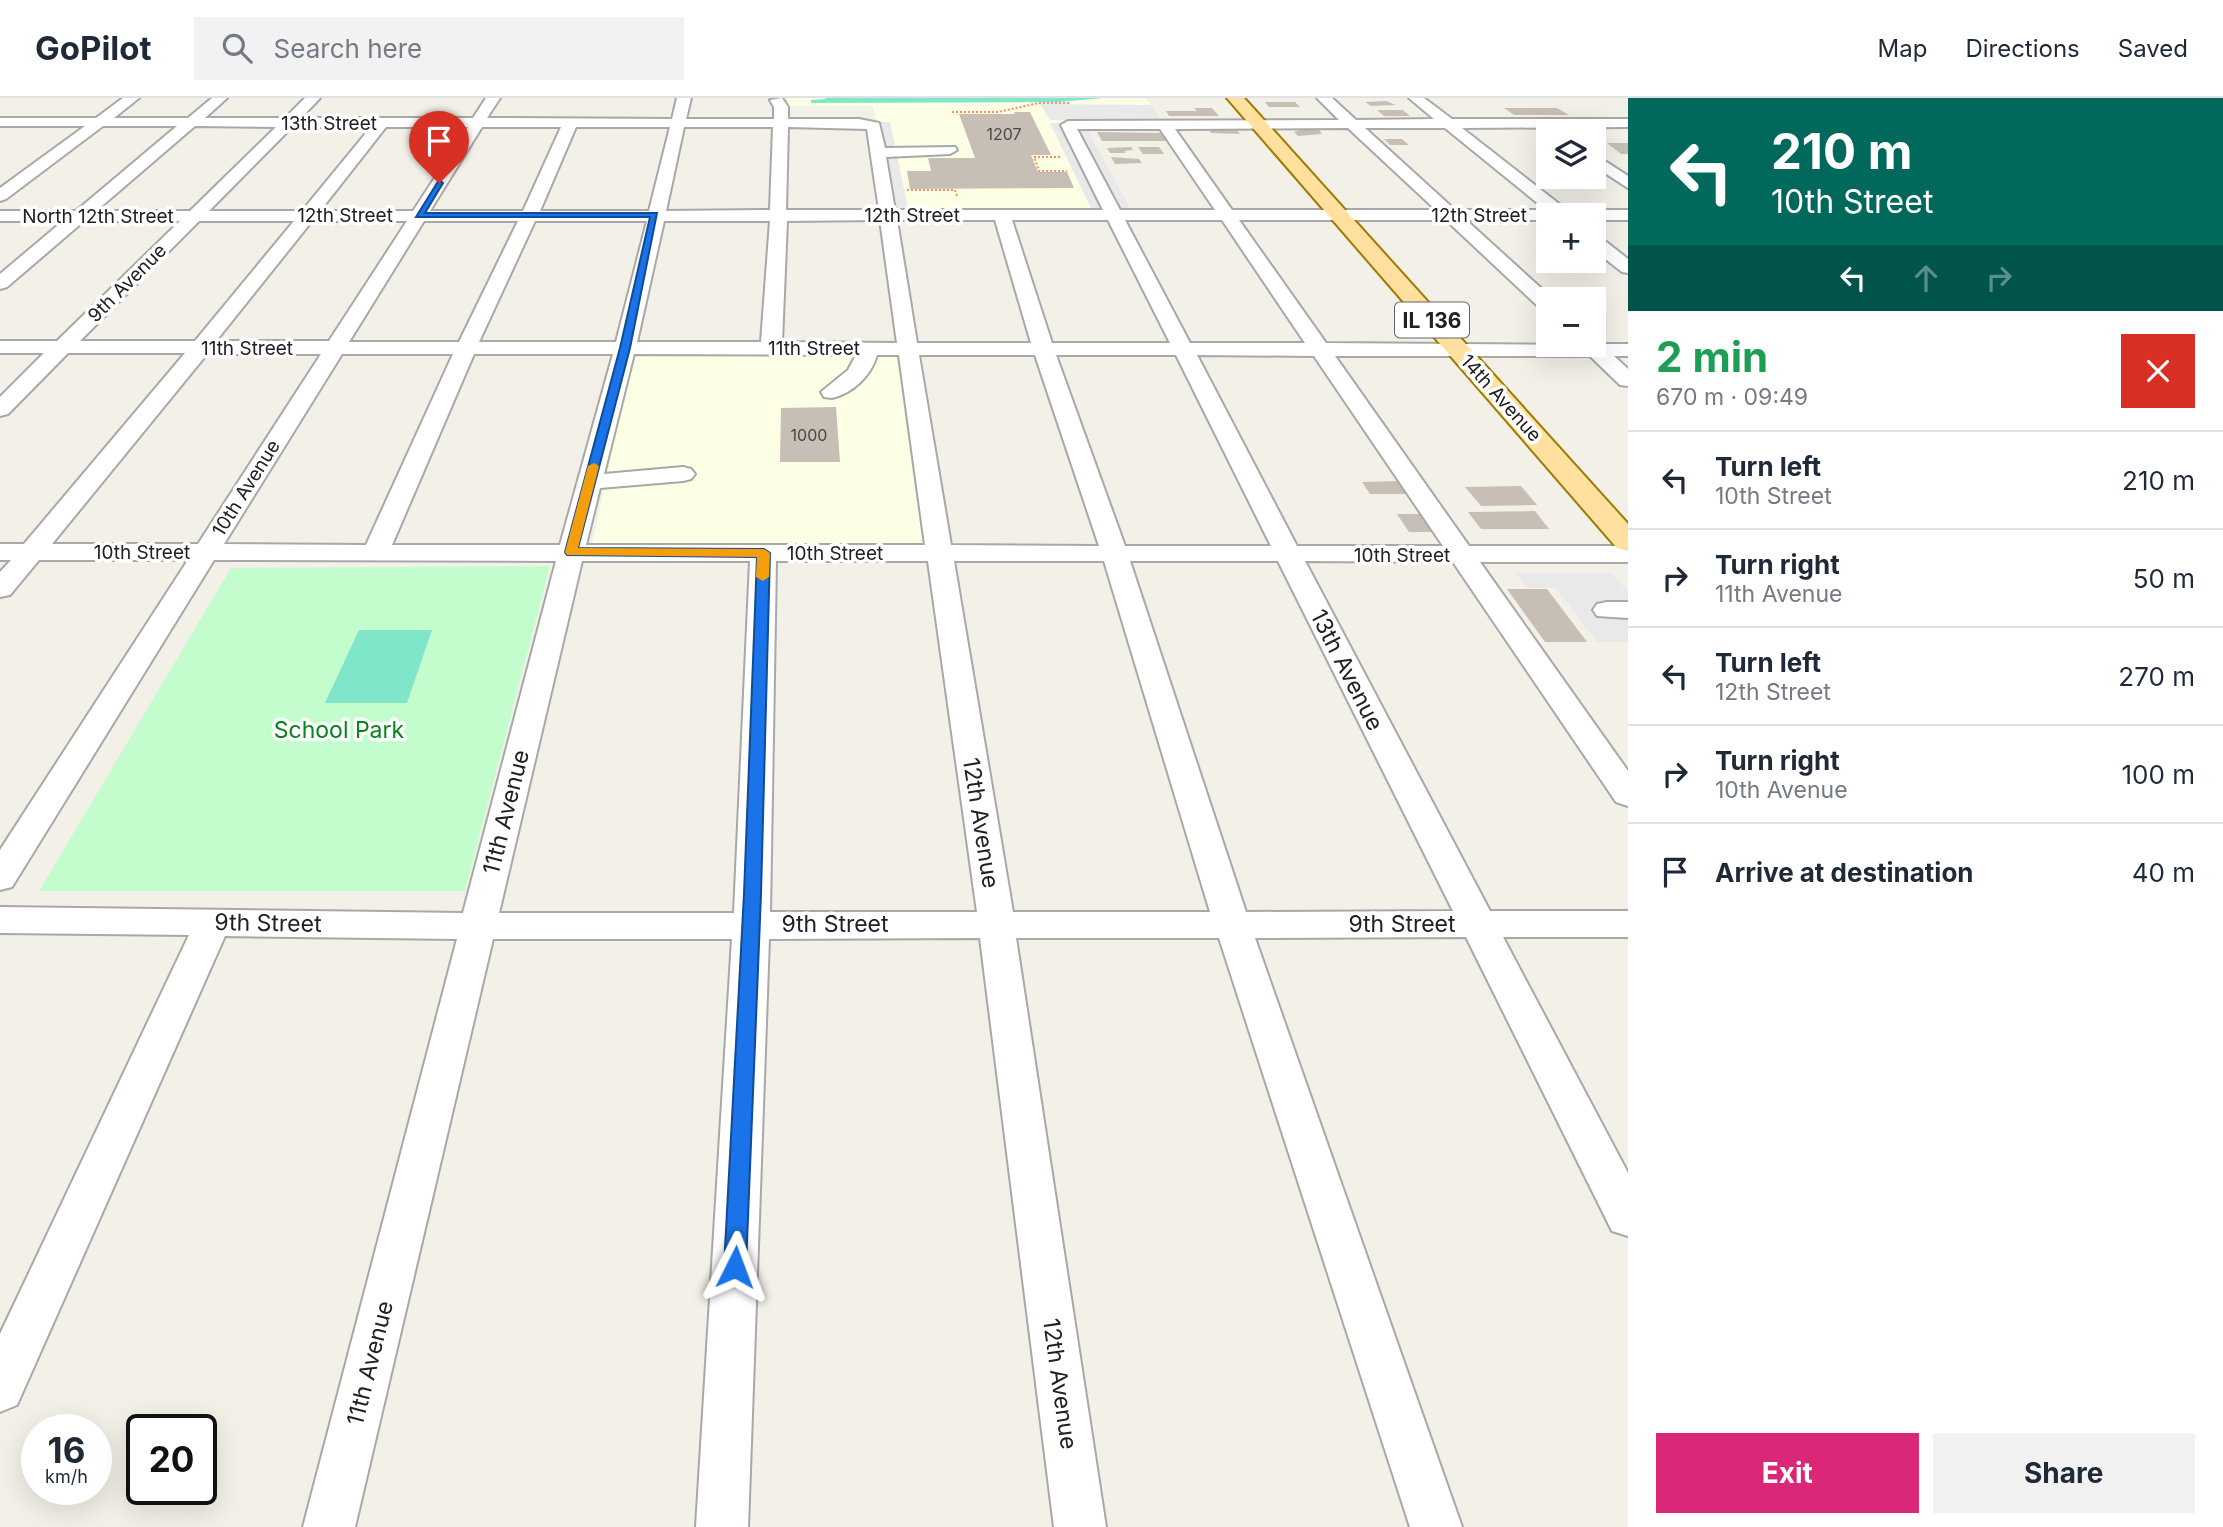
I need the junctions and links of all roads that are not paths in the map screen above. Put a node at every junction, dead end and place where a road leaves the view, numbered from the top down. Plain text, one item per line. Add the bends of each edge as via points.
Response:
1 (132, 98) edge
2 (220, 98) edge
3 (313, 98) edge
4 (493, 98) edge
5 (1235, 98) edge
6 (1324, 98) edge
7 (1416, 98) edge
8 (777, 100) edge
9 (1452, 105) dead end
10 (1610, 109) dead end
11 (681, 111) edge
12 (1073, 113) joint
13 (1442, 119) junction
14 (0, 122) edge
15 (99, 122) junction
16 (190, 122) junction
17 (1628, 122) edge
18 (288, 123) junction
19 (382, 123) junction
20 (477, 123) junction
21 (570, 123) junction
22 (779, 123) junction
23 (1257, 123) junction
24 (1350, 123) junction
25 (1606, 123) edge
26 (1164, 124) junction
27 (1536, 126) edge
28 (874, 139) junction
29 (950, 149) dead end
30 (1606, 167) edge
31 (1628, 183) edge
32 (0, 196) edge
33 (1547, 203) edge
34 (196, 215) junction
35 (307, 215) junction
36 (419, 215) junction
37 (530, 215) junction
38 (654, 215) junction
39 (778, 215) junction
40 (1002, 215) junction
41 (1225, 215) junction
42 (1338, 215) junction
43 (1450, 215) junction
44 (1536, 215) edge
45 (1606, 215) edge
46 (1628, 215) edge
47 (0, 216) edge
48 (79, 216) junction
49 (889, 216) junction
50 (1114, 216) junction
51 (1606, 251) edge
52 (1628, 268) edge
53 (0, 283) edge
54 (1536, 294) edge
55 (0, 347) edge
56 (63, 348) junction
57 (199, 348) junction
58 (335, 348) junction
59 (466, 348) junction
60 (625, 348) junction
61 (771, 348) junction
62 (867, 348) junction
63 (1536, 348) edge
64 (1606, 348) edge
65 (909, 349) junction
66 (1045, 349) junction
67 (1182, 349) junction
68 (1319, 349) junction
69 (1458, 349) junction
70 (1628, 350) edge
71 (1604, 357) edge
72 (1628, 380) edge
73 (832, 392) dead end
74 (0, 409) edge
75 (683, 474) dead end
76 (590, 482) junction
77 (1628, 542) edge
78 (205, 551) junction
79 (0, 552) edge
80 (31, 552) junction
81 (376, 552) junction
82 (571, 552) junction
83 (940, 552) junction
84 (764, 553) junction
85 (1628, 554) edge
86 (1115, 555) junction
87 (1288, 555) junction
88 (1459, 555) junction
89 (0, 589) edge
90 (1628, 795) edge
91 (0, 878) edge
92 (0, 920) edge
93 (213, 922) junction
94 (1232, 923) junction
95 (751, 924) junction
96 (996, 924) junction
97 (1628, 924) edge
98 (1480, 925) junction
99 (478, 926) junction
100 (1628, 1217) edge
101 (0, 1388) edge
102 (329, 1527) edge
103 (722, 1527) edge
104 (1080, 1527) edge
105 (1436, 1527) edge

1 - 15 street
2 - 16 street
3 - 18 street, 9th Avenue
4 - 20 street, 10th Avenue
5 - 23 main road, 14th Avenue / IL 136
6 - 24 street
7 - 13 street
8 - 22 street
9 - 13 street
10 - 17 street
11 - 21 street, 13th Street
11 - 22 street, 13th Street
11 - 38 street, 11th Avenue
12 - 26 street
12 - 50 street, 13th Avenue via 1068,125
13 - 24 street
13 - 27 street
13 - 33 street
14 - 15 street, 13th Street
15 - 16 street, 13th Street
15 - 32 street
16 - 18 street, 13th Street
16 - 48 street
17 - 25 street
18 - 19 street, 13th Street
18 - 34 street, 9th Avenue
19 - 20 street, 13th Street
19 - 35 street
20 - 21 street, 13th Street
20 - 36 street, 10th Avenue
21 - 37 street
22 - 28 street, 13th Street
22 - 39 street
23 - 24 street
23 - 26 street
23 - 42 main road, 14th Avenue / IL 136
24 - 43 street
26 - 41 street
28 - 29 street, 13th Street
28 - 49 street, 12th Avenue
30 - 31 street
34 - 35 street, 12th Street
34 - 48 street, North 12th Street
34 - 56 street, 9th Avenue
35 - 36 street, 12th Street
35 - 57 street
36 - 37 street, 12th Street
36 - 58 street, 10th Avenue
37 - 38 street, 12th Street
37 - 59 street
38 - 39 street, 12th Street
38 - 60 street, 11th Avenue
39 - 49 street, 12th Street
39 - 61 street
40 - 49 street, 12th Street
40 - 50 street, 12th Street
40 - 66 street
41 - 42 street, 12th Street
41 - 50 street, 12th Street
41 - 68 street
42 - 43 street, 12th Street
42 - 69 main road, 14th Avenue / IL 136
43 - 44 street, 12th Street
43 - 54 street
45 - 46 street, 12th Street
47 - 48 street, North 12th Street
48 - 53 street
49 - 65 street, 12th Avenue
50 - 67 street, 13th Avenue
51 - 52 street
55 - 56 street, 11th Street
56 - 57 street, 11th Street
56 - 74 street, 9th Avenue
57 - 58 street, 11th Street
57 - 80 street
58 - 59 street, 11th Street
58 - 78 street, 10th Avenue
59 - 60 street, 11th Street
59 - 81 street
60 - 61 street, 11th Street
60 - 76 street, 11th Avenue
61 - 62 street, 11th Street
62 - 65 street, 11th Street
62 - 73 street via 868,357 850,382
63 - 69 street, 11th Street
64 - 70 street, 11th Street
65 - 66 street, 11th Street
65 - 83 street, 12th Avenue
66 - 67 street, 11th Street
66 - 86 street
67 - 68 street, 11th Street
67 - 87 street, 13th Avenue
68 - 69 street, 11th Street
68 - 88 street
69 - 77 main road, 14th Avenue / IL 136
71 - 72 street
75 - 76 street
76 - 82 street, 11th Avenue
78 - 80 street, 10th Street
78 - 81 street, 10th Street
78 - 91 street, 10th Avenue
79 - 80 street, 10th Street
80 - 89 street
81 - 82 street, 10th Street
82 - 84 street, 10th Street
82 - 99 street, 11th Avenue
83 - 84 street, 10th Street
83 - 86 street, 10th Street
83 - 96 street, 12th Avenue
84 - 95 street
85 - 88 street, 10th Street
86 - 87 street, 10th Street
86 - 94 street
87 - 88 street, 10th Street
87 - 98 street, 13th Avenue
88 - 90 street
92 - 93 street, 9th Street
93 - 99 street, 9th Street
93 - 101 street
94 - 96 street, 9th Street
94 - 98 street, 9th Street
94 - 105 street
95 - 96 street, 9th Street
95 - 99 street, 9th Street
95 - 103 street
96 - 104 street, 12th Avenue
97 - 98 street, 9th Street
98 - 100 street, 13th Avenue
99 - 102 street, 11th Avenue

